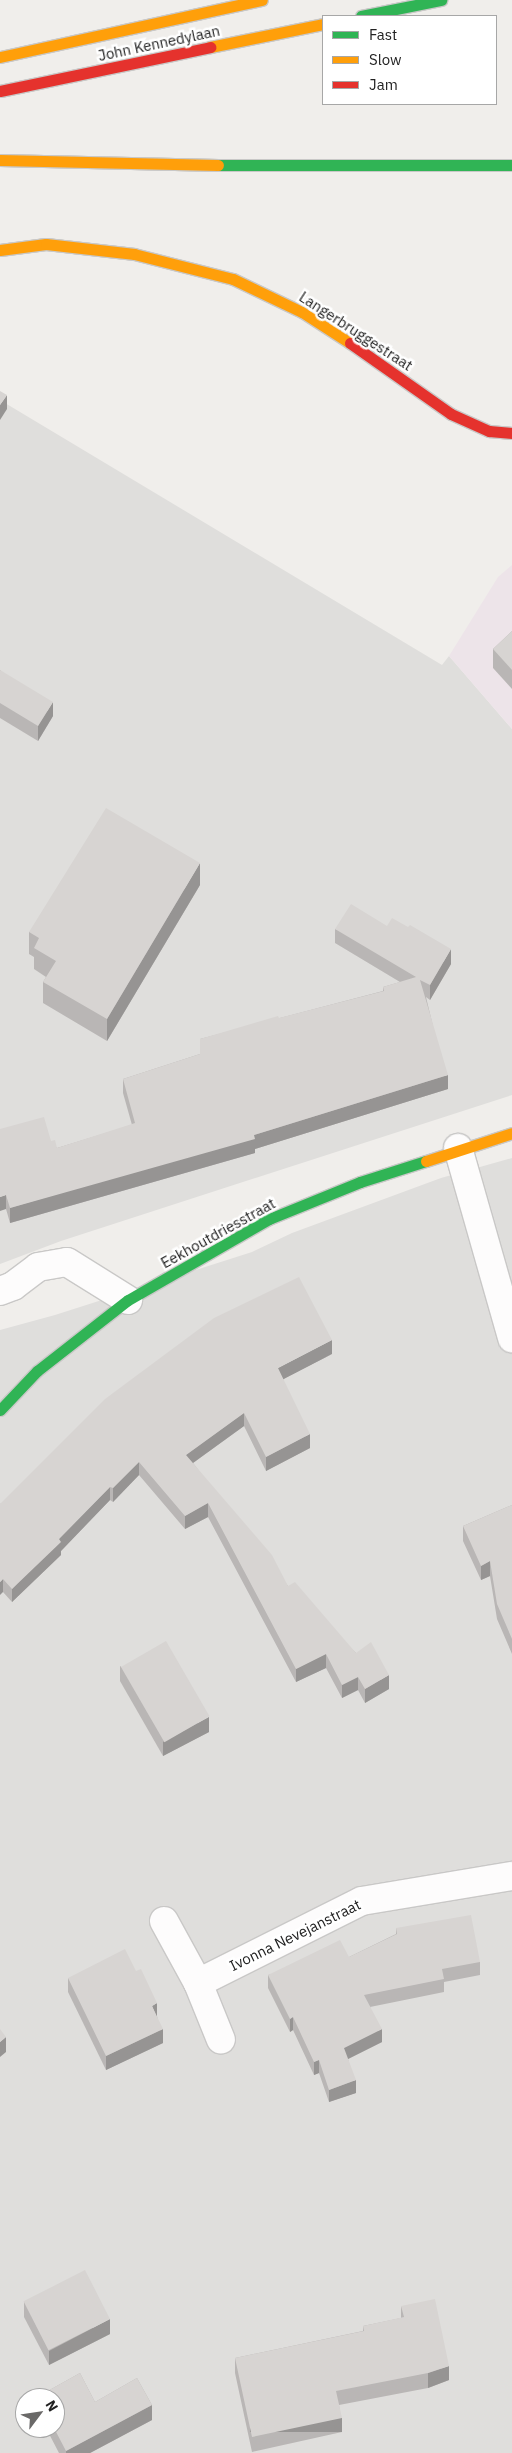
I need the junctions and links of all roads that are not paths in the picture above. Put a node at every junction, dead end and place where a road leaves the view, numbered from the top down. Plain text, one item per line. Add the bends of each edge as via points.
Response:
1 (262, 0) edge
2 (440, 0) edge
3 (366, 15) edge
4 (322, 24) edge
5 (0, 57) edge
6 (0, 91) edge
7 (0, 160) edge
8 (512, 165) edge
9 (0, 250) edge
10 (512, 433) edge
11 (512, 1133) edge
12 (458, 1148) junction
13 (0, 1291) edge
14 (128, 1300) junction
15 (512, 1338) edge
16 (0, 1410) edge
17 (512, 1876) edge
18 (164, 1921) dead end
19 (198, 1983) junction
20 (221, 2040) dead end

1 - 5 main road, John Kennedylaan
2 - 3 main road
4 - 6 main road, John Kennedylaan
7 - 8 main road via 184,165
9 - 10 main road, Langerbruggestraat via 46,244 134,254 233,279 302,312 451,414 490,431
11 - 12 main road, Eekhoutdriesstraat
12 - 14 main road, Eekhoutdriesstraat via 269,1219
12 - 15 street
13 - 14 street via 13,1286 38,1267 67,1262
14 - 16 main road, Eekhoutdriesstraat via 37,1371
17 - 19 street, Ivonna Nevejanstraat via 362,1901
18 - 19 street
19 - 20 street

